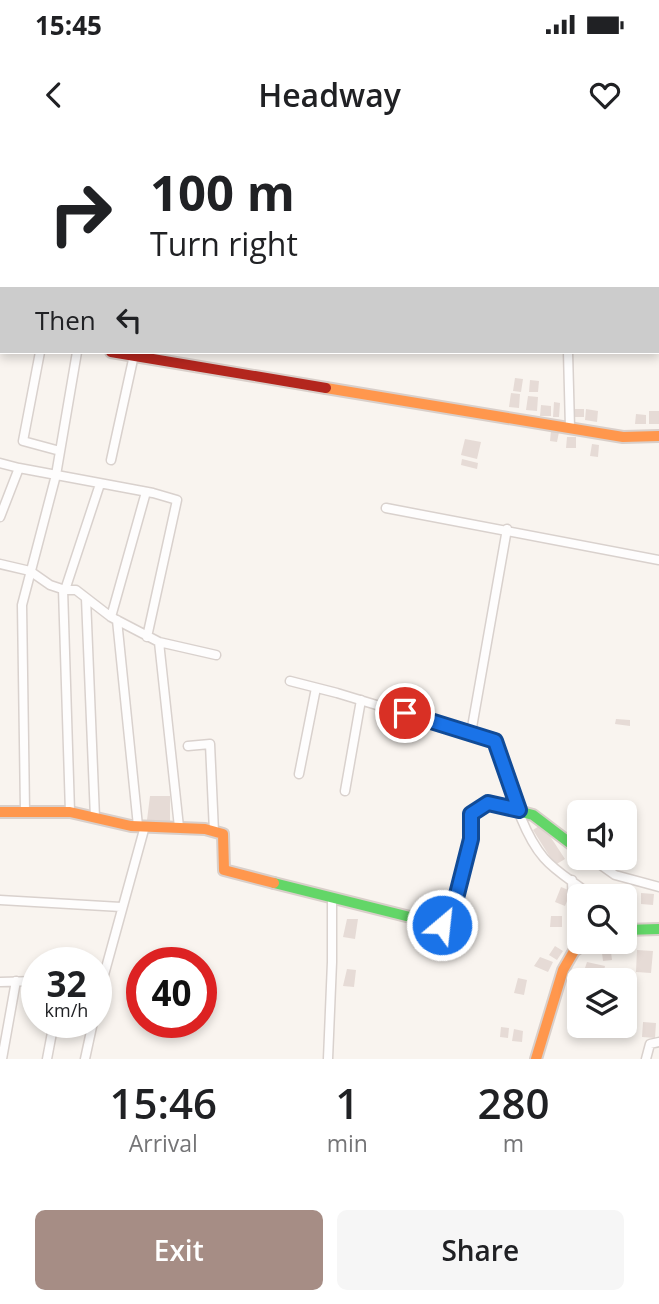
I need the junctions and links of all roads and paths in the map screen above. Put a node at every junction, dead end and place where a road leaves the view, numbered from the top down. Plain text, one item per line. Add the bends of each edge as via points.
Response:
1 (40, 354) edge
2 (77, 354) edge
3 (126, 354) edge
4 (568, 354) edge
5 (134, 355) junction
6 (570, 428) junction
7 (659, 436) edge
8 (60, 452) junction
9 (111, 460) dead end
10 (0, 463) edge
11 (19, 468) junction
12 (56, 475) junction
13 (100, 484) junction
14 (146, 492) junction
15 (3, 499) edge
16 (386, 508) dead end
17 (0, 517) edge
18 (508, 529) junction
19 (659, 560) edge
20 (0, 564) edge
21 (30, 571) junction
22 (64, 590) junction
23 (86, 598) junction
24 (114, 619) junction
25 (147, 636) junction
26 (159, 642) junction
27 (216, 655) dead end
28 (290, 681) dead end
29 (316, 688) junction
30 (361, 700) junction
31 (471, 733) junction
32 (188, 746) dead end
33 (299, 774) dead end
34 (345, 791) dead end
35 (519, 810) junction
36 (25, 811) junction
37 (0, 812) edge
38 (70, 812) junction
39 (95, 818) junction
40 (141, 826) junction
41 (178, 827) junction
42 (214, 832) junction
43 (567, 840) edge
44 (608, 870) edge
45 (572, 880) junction
46 (572, 884) edge
47 (577, 884) edge
48 (659, 887) edge
49 (332, 898) junction
50 (0, 900) edge
51 (121, 907) junction
52 (659, 929) edge
53 (637, 930) edge
54 (109, 947) edge
55 (572, 954) edge
56 (16, 981) junction
57 (21, 981) edge
58 (0, 982) edge
59 (51, 1038) edge
60 (90, 1038) edge
61 (659, 1042) edge
62 (2, 1059) edge
63 (47, 1059) edge
64 (85, 1059) edge
65 (328, 1059) edge
66 (536, 1059) edge
67 (646, 1059) edge

1 - 8 street via 23,440
2 - 8 street
3 - 5 street
4 - 6 street
5 - 6 street
5 - 9 street
6 - 7 street via 624,437
8 - 12 street
10 - 11 street
11 - 12 street
11 - 15 street
12 - 13 street
12 - 21 street
13 - 14 street
13 - 22 street
14 - 24 street
14 - 25 street via 177,500
15 - 17 street
16 - 18 street
18 - 19 street
18 - 31 street
20 - 21 street
21 - 22 street
21 - 36 street via 22,605
22 - 23 street via 76,590
22 - 38 street
23 - 24 street
23 - 39 street
24 - 25 street
24 - 40 street
25 - 26 street
26 - 27 street
26 - 41 street
28 - 29 street
29 - 30 street
29 - 33 street
30 - 31 street
30 - 34 street
31 - 35 street via 495,741
32 - 42 street via 210,744
35 - 43 street
35 - 45 street via 542,856
35 - 49 street via 488,803 471,814 471,839 450,922 428,923
36 - 37 street
36 - 38 street
38 - 39 street
39 - 40 street
40 - 41 street
40 - 51 street
41 - 42 street
42 - 49 street via 223,834 223,870
44 - 48 street
45 - 46 street
45 - 47 street
49 - 65 street
50 - 51 street
51 - 54 street
52 - 53 street
55 - 66 street via 563,970
56 - 57 street
56 - 58 street
56 - 62 street
59 - 63 street
60 - 64 street
61 - 67 street via 650,1044

